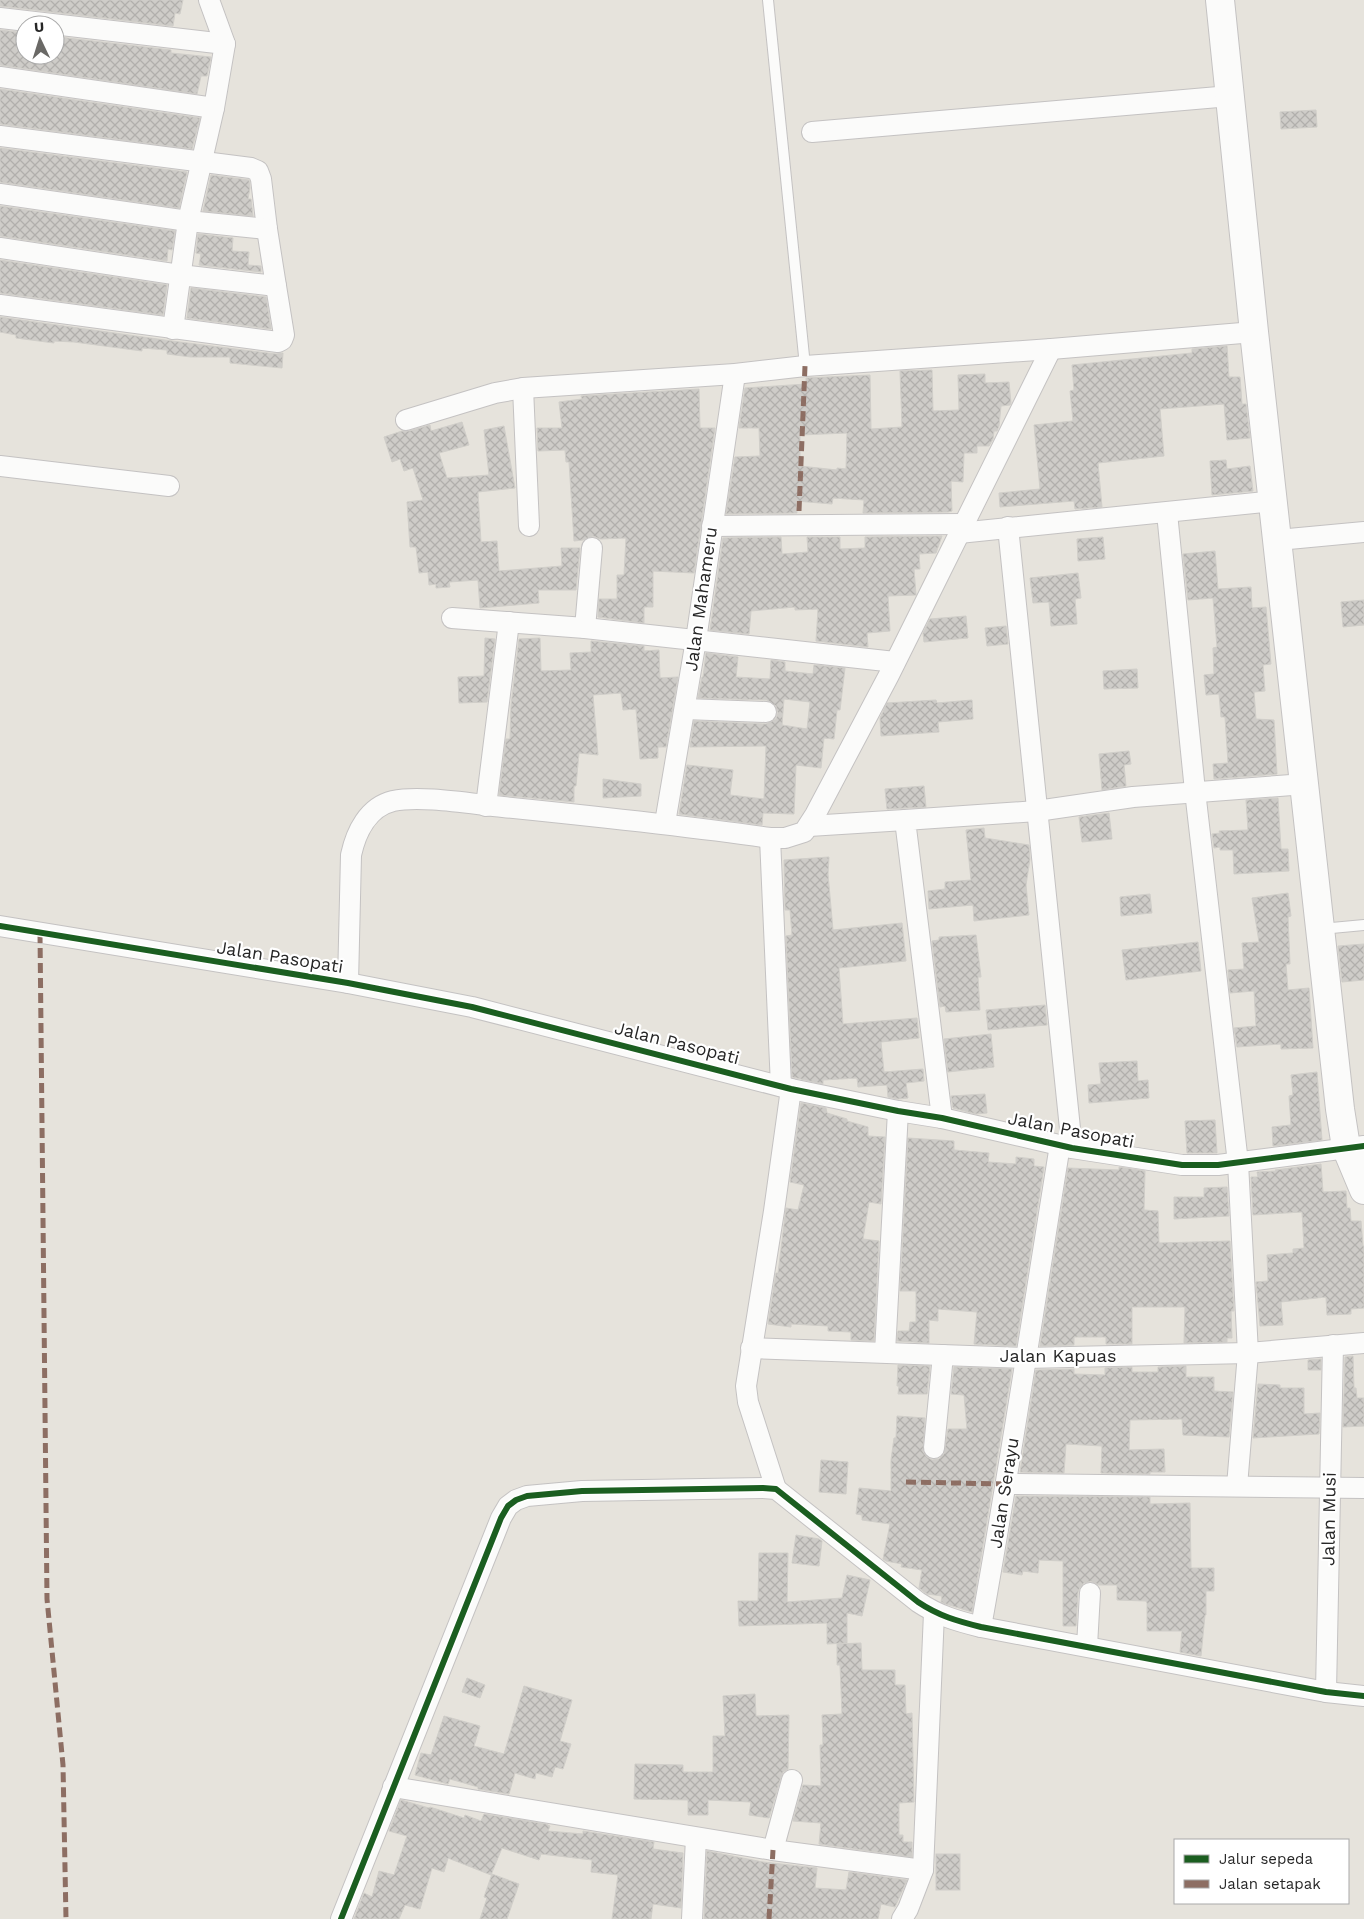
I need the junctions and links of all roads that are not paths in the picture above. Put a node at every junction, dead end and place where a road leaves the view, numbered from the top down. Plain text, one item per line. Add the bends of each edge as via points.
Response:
1 (209, 0) edge
2 (768, 0) edge
3 (1220, 0) edge
4 (0, 18) edge
5 (225, 44) junction
6 (0, 77) edge
7 (1230, 96) junction
8 (214, 108) junction
9 (812, 132) dead end
10 (0, 136) edge
11 (200, 162) junction
12 (0, 194) edge
13 (188, 221) junction
14 (267, 229) junction
15 (0, 248) edge
16 (180, 275) junction
17 (276, 286) junction
18 (0, 305) edge
19 (173, 329) junction
20 (1254, 332) junction
21 (1051, 349) junction
22 (805, 366) junction
23 (735, 374) junction
24 (523, 388) junction
25 (406, 420) dead end
26 (0, 466) edge
27 (170, 486) dead end
28 (1274, 501) junction
29 (1167, 513) junction
30 (529, 526) dead end
31 (712, 526) junction
32 (1008, 527) junction
33 (961, 528) junction
34 (1364, 532) edge
35 (1278, 540) junction
36 (592, 548) dead end
37 (452, 618) dead end
38 (509, 622) junction
39 (585, 628) junction
40 (696, 640) junction
41 (895, 662) junction
42 (685, 709) junction
43 (766, 712) dead end
44 (1304, 784) junction
45 (1195, 791) junction
46 (486, 806) junction
47 (1037, 811) junction
48 (905, 820) junction
49 (665, 823) junction
50 (809, 826) junction
51 (770, 838) junction
52 (1364, 925) edge
53 (0, 926) edge
54 (1321, 929) junction
55 (348, 983) junction
56 (786, 1087) junction
57 (898, 1112) junction
58 (942, 1118) junction
59 (1066, 1146) junction
60 (1355, 1146) edge
61 (1238, 1163) junction
62 (1364, 1190) edge
63 (1364, 1343) edge
64 (1333, 1345) junction
65 (751, 1348) junction
66 (885, 1352) junction
67 (1248, 1353) junction
68 (943, 1355) junction
69 (1025, 1358) junction
70 (934, 1448) dead end
71 (1006, 1484) junction
72 (1237, 1486) junction
73 (1329, 1488) junction
74 (1364, 1488) edge
75 (776, 1489) junction
76 (1090, 1593) dead end
77 (934, 1613) junction
78 (981, 1627) junction
79 (1087, 1646) junction
80 (1326, 1692) junction
81 (1364, 1696) edge
82 (792, 1780) dead end
83 (393, 1787) junction
84 (696, 1838) junction
85 (773, 1850) junction
86 (923, 1870) junction
87 (341, 1919) edge
88 (692, 1919) edge
89 (902, 1919) edge

1 - 5 street
2 - 22 lane
3 - 7 main road
4 - 5 street
5 - 8 street
6 - 8 street
7 - 9 street
7 - 20 main road
8 - 11 street
10 - 11 street
11 - 13 street
11 - 14 street via 258,171
12 - 13 street
13 - 14 street
13 - 16 street
14 - 17 street
15 - 16 street
16 - 17 street
16 - 19 street
17 - 19 street via 284,336 280,341
18 - 19 street
20 - 21 street
20 - 28 main road
21 - 22 street
21 - 33 street
22 - 23 street
23 - 24 street
23 - 31 street, Jalan Mahameru
24 - 25 street via 495,393
24 - 30 street
26 - 27 street
28 - 29 street
28 - 35 main road
29 - 32 street
29 - 45 street
31 - 33 street
31 - 40 street, Jalan Mahameru
32 - 33 street
32 - 47 street, Jalan Serayu
33 - 41 street
34 - 35 street
35 - 44 main road
36 - 39 street
37 - 38 street
38 - 39 street
38 - 46 street
39 - 40 street
40 - 41 street
40 - 42 street, Jalan Mahameru
41 - 50 street
42 - 43 street
42 - 49 street, Jalan Mahameru
44 - 45 street
44 - 54 main road
45 - 47 street
45 - 61 street
46 - 49 street
46 - 55 street via 416,799 392,802 374,811 362,823 351,855
47 - 48 street
47 - 59 street, Jalan Serayu
48 - 50 street
48 - 58 street
49 - 51 street
50 - 51 street via 796,835
51 - 56 street
52 - 54 lane
53 - 55 street, Jalan Pasopati
54 - 60 main road via 1340,1109
55 - 56 street, Jalan Pasopati via 472,1007
56 - 57 street, Jalan Pasopati
56 - 65 street via 774,1211
57 - 58 street, Jalan Pasopati
57 - 66 street
58 - 59 street, Jalan Pasopati
59 - 61 street, Jalan Pasopati via 1182,1165
59 - 69 street, Jalan Serayu
60 - 61 street, Jalan Pasopati
60 - 62 main road
61 - 67 street
63 - 64 street, Jalan Kapuas
64 - 67 street, Jalan Kapuas
64 - 73 street, Jalan Musi
65 - 66 street, Jalan Kapuas
65 - 75 street via 746,1386 748,1402
66 - 68 street, Jalan Kapuas
67 - 69 street, Jalan Kapuas
67 - 72 street
68 - 69 street, Jalan Kapuas
68 - 70 street
69 - 71 street, Jalan Serayu
71 - 72 street
71 - 78 street, Jalan Serayu
72 - 73 street
73 - 74 street
73 - 80 street, Jalan Musi
75 - 77 street
75 - 83 street via 582,1492 527,1496 508,1506
76 - 79 street
77 - 78 street
77 - 86 street
78 - 79 street
79 - 80 street
80 - 81 street
82 - 85 street
83 - 84 street
83 - 87 street
84 - 85 street
84 - 88 street
85 - 86 street
86 - 89 street

